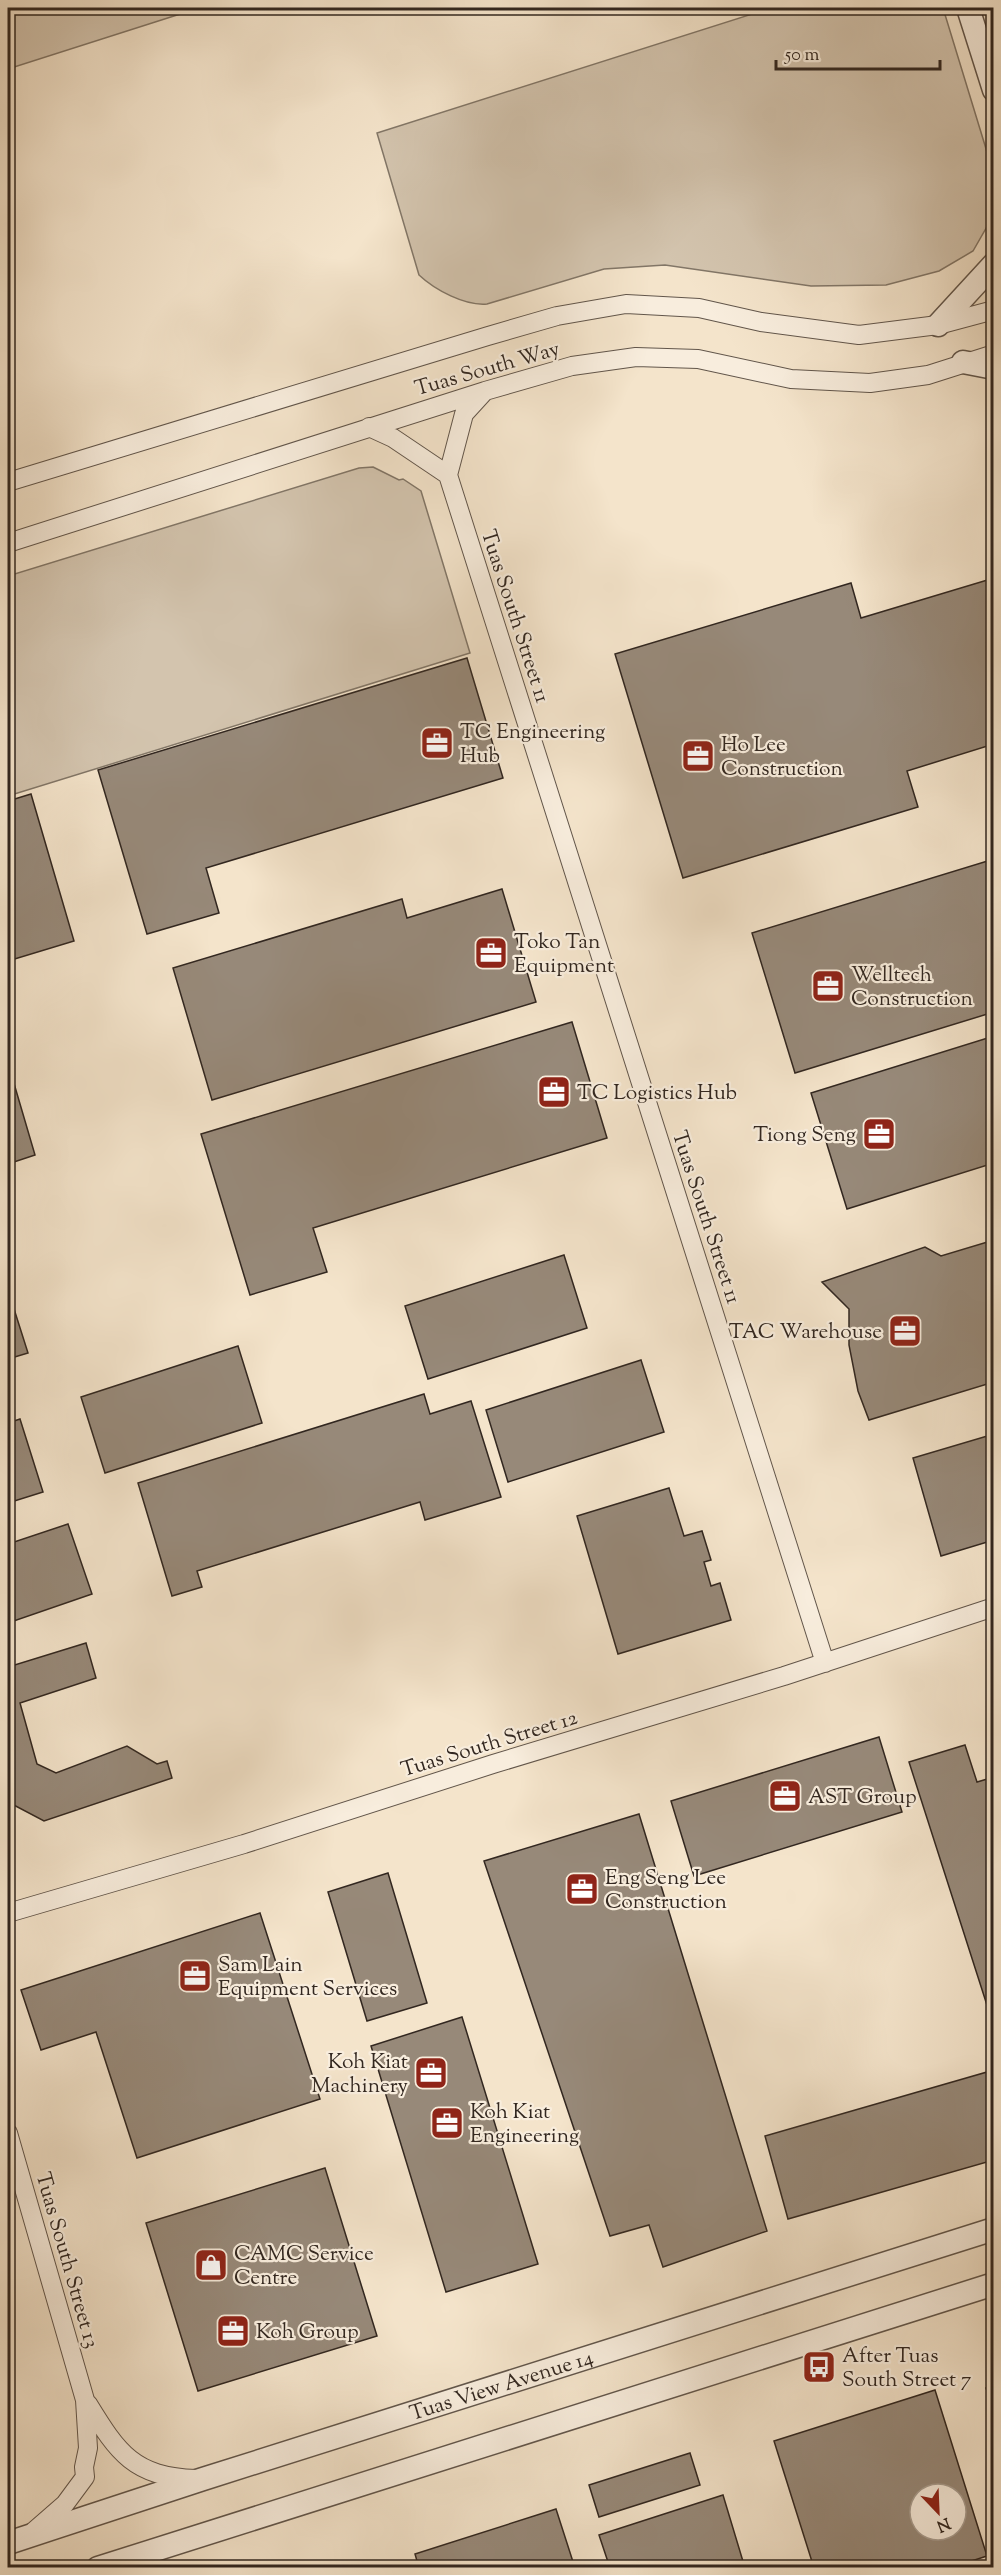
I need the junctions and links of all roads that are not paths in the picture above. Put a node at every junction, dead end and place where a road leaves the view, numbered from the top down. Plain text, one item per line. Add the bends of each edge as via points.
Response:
1 (968, 8) edge
2 (993, 90) edge
3 (993, 264) edge
4 (993, 310) edge
5 (938, 325) junction
6 (993, 354) edge
7 (963, 362) junction
8 (993, 368) edge
9 (485, 391) junction
10 (369, 427) junction
11 (448, 475) junction
12 (8, 482) edge
13 (8, 543) edge
14 (990, 1611) edge
15 (825, 1663) junction
16 (8, 1913) edge
17 (8, 2133) edge
18 (993, 2229) edge
19 (993, 2284) edge
20 (85, 2400) junction
21 (203, 2479) junction
22 (18, 2540) edge
23 (98, 2568) edge

1 - 2 street
3 - 5 street
4 - 5 street, Tuas South Way
5 - 12 street, Tuas South Way via 860,335 761,322 699,308 626,304 557,316
6 - 7 street, Tuas South Way
7 - 8 street
7 - 9 street, Tuas South Way via 928,375 870,383 791,379 698,359 636,357 572,366
9 - 10 street, Tuas South Way
9 - 11 street via 464,414
10 - 11 street via 393,438
10 - 13 street, Tuas South Way
11 - 15 street, Tuas South Street 11
14 - 15 street, Tuas South Street 12
15 - 16 street, Tuas South Street 12 via 244,1844
17 - 20 street, Tuas South Street 13
18 - 21 street, Tuas View Avenue 14
19 - 23 street
20 - 21 street, Tuas South Street 13 via 112,2443 134,2463 156,2474
20 - 22 street, Tuas South Street 13 via 85,2477 65,2504
21 - 22 street, Tuas View Avenue 14

